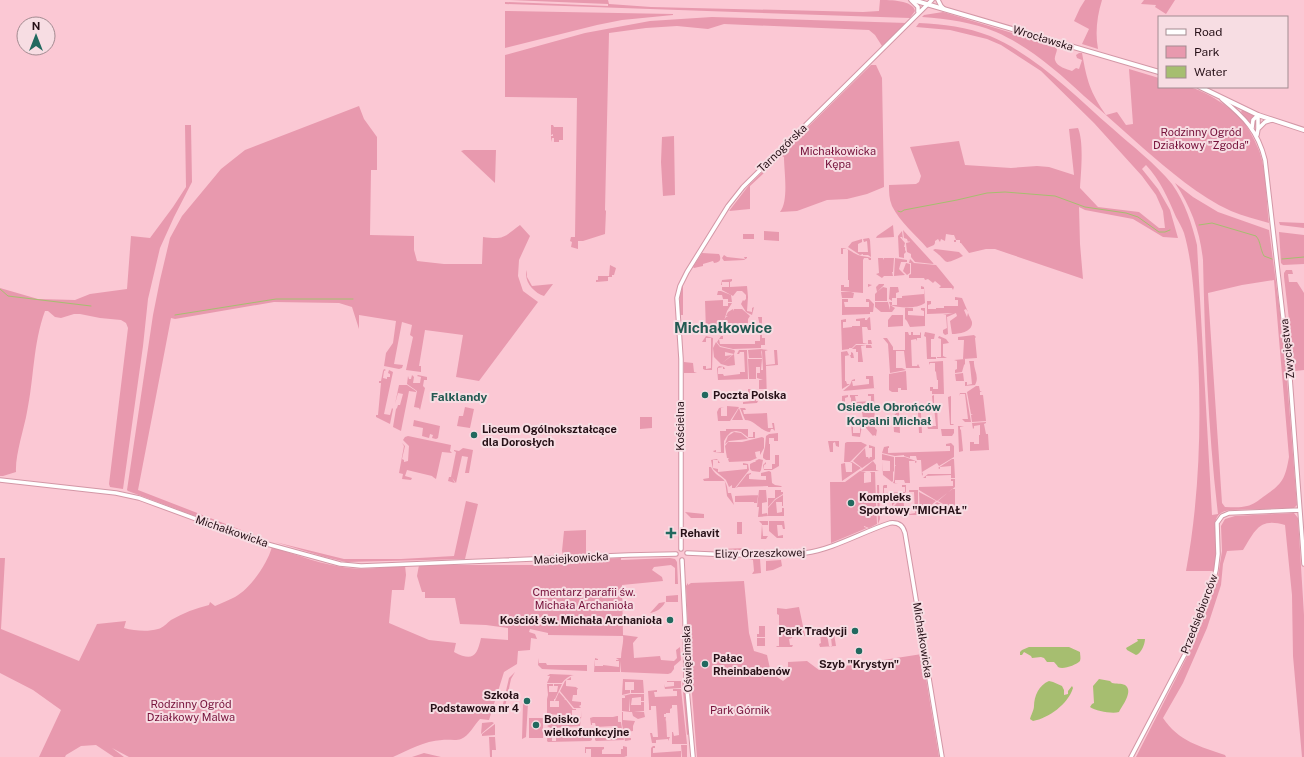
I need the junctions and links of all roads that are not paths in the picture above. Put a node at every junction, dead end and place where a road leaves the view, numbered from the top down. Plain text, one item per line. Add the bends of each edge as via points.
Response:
1 (912, 0) edge
2 (932, 0) edge
3 (938, 0) edge
4 (927, 4) junction
5 (944, 8) junction
6 (916, 15) junction
7 (1158, 72) edge
8 (1202, 88) edge
9 (1218, 95) junction
10 (1258, 115) junction
11 (1272, 120) junction
12 (1252, 128) junction
13 (1258, 129) junction
14 (1304, 130) edge
15 (1257, 136) junction
16 (677, 302) joint
17 (0, 480) edge
18 (1300, 510) junction
19 (900, 524) joint
20 (681, 549) junction
21 (687, 553) junction
22 (676, 554) junction
23 (682, 560) junction
24 (466, 562) joint
25 (1304, 564) edge
26 (693, 757) edge
27 (942, 757) edge
28 (1131, 757) edge

1 - 4 main road, Wrocławska
1 - 6 street via 918,7
2 - 4 street, Tarnogórska
3 - 5 street
4 - 5 main road, Wrocławska
4 - 6 street, Tarnogórska
5 - 7 main road, Wrocławska
6 - 16 street, Tarnogórska via 740,190 684,277
8 - 9 main road
9 - 10 main road
9 - 12 street, Zwycięstwa
10 - 11 main road
10 - 12 street via 1253,120
10 - 13 street, Zwycięstwa
11 - 13 street via 1265,122
11 - 14 main road
12 - 15 street, Zwycięstwa
13 - 15 street, Zwycięstwa
15 - 18 street, Zwycięstwa via 1266,165 1278,263
16 - 20 street, Kościelna via 681,359
17 - 24 street, Michałkowicka via 116,493 139,498 256,541 340,564 361,566
18 - 25 street, Zwycięstwa
18 - 28 street, Przedsiębiorców via 1229,513 1219,519 1217,565 1211,591 1187,649
19 - 21 street, Elizy Orzeszkowej via 890,523 812,552 733,555
19 - 27 street, Michałkowicka via 905,533
20 - 21 street
20 - 22 street
21 - 23 street
22 - 23 street
22 - 24 street, Maciejkowicka
23 - 26 street, Oświęcimska via 686,678

